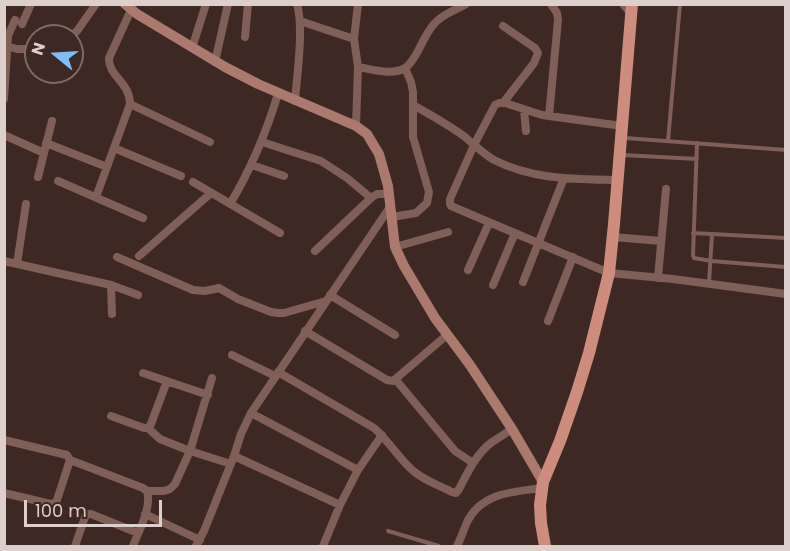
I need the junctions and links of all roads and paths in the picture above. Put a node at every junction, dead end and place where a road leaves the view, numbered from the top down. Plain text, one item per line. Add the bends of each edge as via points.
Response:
1 (32, 4) edge
2 (96, 4) edge
3 (206, 4) edge
4 (228, 4) edge
5 (248, 4) edge
6 (297, 4) edge
7 (358, 4) edge
8 (466, 4) edge
9 (551, 4) edge
10 (680, 4) edge
11 (128, 7) edge
12 (629, 8) edge
13 (300, 21) junction
14 (82, 24) edge
15 (503, 26) dead end
16 (245, 37) dead end
17 (354, 39) junction
18 (10, 47) edge
19 (192, 48) junction
20 (215, 62) junction
21 (358, 67) junction
22 (405, 68) junction
23 (278, 94) junction
24 (4, 99) edge
25 (295, 101) junction
26 (503, 103) junction
27 (130, 104) junction
28 (413, 105) junction
29 (524, 110) junction
30 (549, 116) junction
31 (52, 121) dead end
32 (356, 126) junction
33 (526, 131) dead end
34 (622, 132) junction
35 (4, 135) edge
36 (668, 141) junction
37 (210, 142) dead end
38 (262, 142) junction
39 (46, 143) junction
40 (697, 143) junction
41 (474, 146) junction
42 (114, 148) junction
43 (786, 150) edge
44 (44, 153) junction
45 (620, 155) junction
46 (697, 159) junction
47 (252, 165) junction
48 (107, 167) junction
49 (181, 176) dead end
50 (284, 176) dead end
51 (38, 177) dead end
52 (564, 178) junction
53 (618, 180) junction
54 (58, 181) dead end
55 (193, 182) dead end
56 (666, 189) dead end
57 (211, 193) junction
58 (389, 194) junction
59 (96, 197) junction
60 (371, 198) junction
61 (26, 204) dead end
62 (230, 204) junction
63 (391, 212) junction
64 (143, 218) dead end
65 (489, 222) junction
66 (448, 232) dead end
67 (279, 233) dead end
68 (515, 233) junction
69 (693, 233) junction
70 (712, 234) junction
71 (613, 237) junction
72 (786, 237) edge
73 (661, 241) junction
74 (539, 244) junction
75 (395, 247) junction
76 (315, 251) dead end
77 (139, 256) dead end
78 (117, 257) dead end
79 (573, 257) junction
80 (4, 261) edge
81 (711, 261) junction
82 (17, 264) junction
83 (786, 267) edge
84 (468, 270) dead end
85 (609, 273) junction
86 (657, 278) junction
87 (524, 282) dead end
88 (709, 284) junction
89 (111, 285) junction
90 (493, 285) dead end
91 (786, 294) edge
92 (138, 295) dead end
93 (328, 298) junction
94 (112, 314) dead end
95 (548, 321) dead end
96 (305, 332) junction
97 (395, 335) dead end
98 (447, 335) junction
99 (232, 355) dead end
100 (143, 373) dead end
101 (276, 374) junction
102 (212, 378) dead end
103 (396, 380) junction
104 (167, 381) junction
105 (208, 395) junction
106 (251, 413) junction
107 (111, 416) dead end
108 (148, 428) junction
109 (512, 429) junction
110 (382, 435) junction
111 (4, 440) edge
112 (190, 451) junction
113 (70, 460) junction
114 (232, 460) junction
115 (473, 463) junction
116 (358, 470) junction
117 (543, 485) junction
118 (147, 490) junction
119 (4, 493) edge
120 (340, 505) junction
121 (145, 514) junction
122 (388, 531) dead end
123 (138, 533) junction
124 (198, 543) edge
125 (75, 546) edge
126 (133, 546) edge
127 (323, 546) edge
128 (440, 546) edge
129 (457, 546) edge
130 (545, 546) edge

1 - 18 street via 8,36
2 - 14 street
3 - 19 street
4 - 20 street
5 - 16 street
6 - 13 street
7 - 17 street
8 - 22 street via 431,27
9 - 30 street via 558,20
10 - 36 lane
11 - 19 main road
11 - 27 street via 109,64 127,89
12 - 34 main road
13 - 17 street
13 - 25 street
15 - 26 street via 535,48 537,59
17 - 21 street
18 - 24 street
19 - 20 main road
20 - 23 main road
21 - 22 street via 381,71
21 - 32 street
22 - 28 street
23 - 25 main road
23 - 38 street
25 - 32 main road
26 - 29 street
26 - 41 street via 495,105
27 - 37 street
27 - 42 street
28 - 41 street via 447,124
28 - 63 street via 413,137 429,192 427,202 416,213
29 - 30 street
29 - 33 street
30 - 34 street
31 - 39 street
32 - 58 main road via 367,134 379,154
34 - 36 lane
34 - 45 main road
35 - 44 street
36 - 40 lane
38 - 47 street
38 - 60 street via 321,161
39 - 44 street
39 - 48 street
40 - 43 lane
40 - 46 lane
41 - 52 street via 507,166
41 - 65 street via 450,204
42 - 48 street
42 - 49 street
44 - 51 street
45 - 46 lane
45 - 53 main road
46 - 69 lane
47 - 50 street
47 - 62 street
48 - 59 street
52 - 53 street
52 - 74 street
53 - 71 main road
54 - 59 street
55 - 57 street
56 - 73 street
57 - 62 street
57 - 77 street
58 - 60 street
58 - 63 main road
59 - 64 street
60 - 76 street
61 - 82 street
62 - 67 street
63 - 75 main road
63 - 93 street
65 - 68 street
65 - 84 street
66 - 75 street
68 - 74 street
68 - 90 street
69 - 70 lane
69 - 81 lane via 694,258
70 - 72 lane
70 - 81 lane
71 - 73 street
71 - 85 main road
73 - 86 street
74 - 79 street
74 - 87 street
75 - 98 main road
78 - 93 street via 193,290 219,288 271,312 284,313
79 - 85 street
79 - 95 street
80 - 82 street
81 - 83 lane
81 - 88 lane
82 - 89 street
85 - 86 street
85 - 117 main road via 577,392
86 - 88 street
88 - 91 street
89 - 92 street
89 - 94 street
93 - 96 street
93 - 97 street
96 - 101 street
96 - 103 street via 387,380
98 - 103 street
98 - 109 main road
99 - 101 street
100 - 104 street
101 - 106 street
101 - 110 street
102 - 105 street
103 - 115 street via 455,451
104 - 105 street
104 - 108 street
105 - 112 street
106 - 114 street
106 - 116 street
107 - 108 street
108 - 112 street via 160,439
109 - 115 street via 492,442
109 - 117 main road
110 - 115 street via 410,469 452,492 459,489
110 - 116 street
111 - 113 street via 67,455
112 - 114 street
112 - 118 street via 171,489
113 - 118 street
113 - 119 street via 56,503
114 - 120 street
114 - 124 street
116 - 120 street
117 - 129 street via 490,498 473,513
117 - 130 main road via 540,505
118 - 121 street
120 - 127 street
121 - 123 street
121 - 124 street
122 - 128 lane
123 - 125 street via 87,514
123 - 126 street

